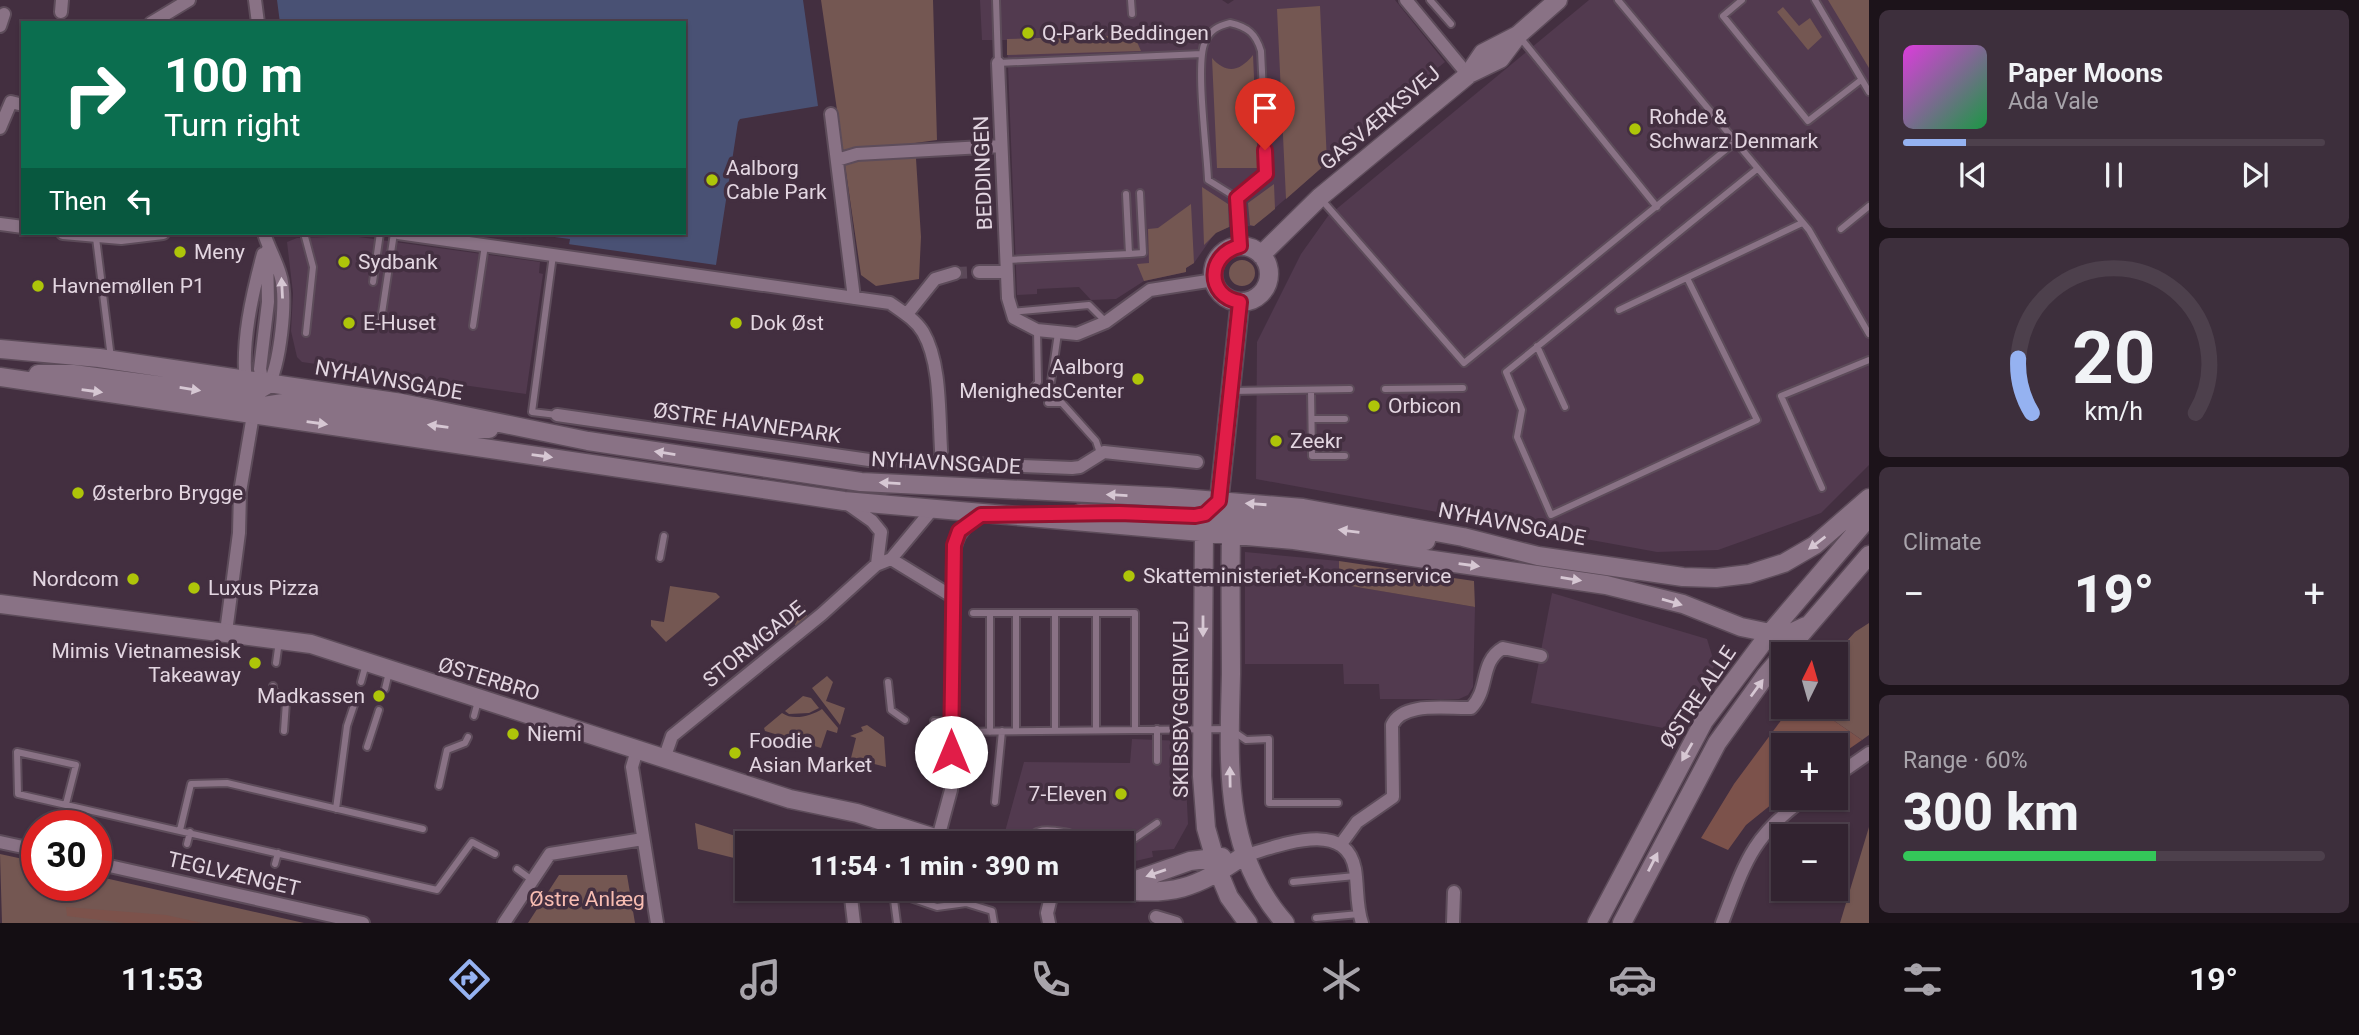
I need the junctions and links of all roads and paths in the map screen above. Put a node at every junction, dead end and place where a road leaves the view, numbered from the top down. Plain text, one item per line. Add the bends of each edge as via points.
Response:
1 (189, 0) edge
2 (255, 0) edge
3 (996, 0) edge
4 (1131, 0) edge
5 (1406, 0) edge
6 (1430, 0) edge
7 (1558, 0) edge
8 (1618, 0) edge
9 (1742, 0) edge
10 (1815, 0) edge
11 (1132, 14) dead end
12 (154, 21) edge
13 (258, 21) edge
14 (1451, 24) dead end
15 (1518, 35) junction
16 (1202, 54) junction
17 (998, 63) junction
18 (1468, 75) junction
19 (1861, 80) junction
20 (1869, 92) edge
21 (17, 104) edge
22 (831, 114) dead end
23 (0, 128) edge
24 (1734, 143) junction
25 (1001, 146) junction
26 (837, 160) junction
27 (1756, 169) junction
28 (1140, 193) dead end
29 (1126, 194) dead end
30 (1320, 197) junction
31 (1237, 198) junction
32 (1869, 206) edge
33 (1657, 207) junction
34 (0, 223) edge
35 (1802, 223) junction
36 (21, 227) edge
37 (1841, 229) dead end
38 (115, 235) edge
39 (305, 235) edge
40 (380, 235) edge
41 (396, 235) edge
42 (411, 235) edge
43 (91, 236) edge
44 (265, 237) edge
45 (485, 245) junction
46 (1240, 246) junction
47 (1129, 254) junction
48 (553, 255) junction
49 (1261, 255) junction
50 (1006, 266) junction
51 (955, 272) tunnel mouth
52 (979, 272) tunnel mouth
53 (1687, 278) junction
54 (1214, 280) junction
55 (373, 282) dead end
56 (854, 298) junction
57 (1240, 302) junction
58 (1619, 310) dead end
59 (1011, 312) junction
60 (907, 314) junction
61 (381, 320) dead end
62 (1106, 322) junction
63 (473, 326) dead end
64 (1037, 330) junction
65 (1058, 333) junction
66 (306, 334) dead end
67 (1869, 334) edge
68 (1538, 346) junction
69 (0, 349) edge
70 (111, 359) junction
71 (1869, 360) edge
72 (0, 376) edge
73 (1464, 388) dead end
74 (261, 389) junction
75 (1385, 389) dead end
76 (1311, 390) junction
77 (1350, 390) dead end
78 (1230, 391) junction
79 (998, 393) dead end
80 (1565, 407) dead end
81 (252, 414) junction
82 (557, 415) joint
83 (288, 419) junction
84 (1312, 419) junction
85 (1345, 419) dead end
86 (1100, 453) junction
87 (1345, 456) dead end
88 (1197, 462) dead end
89 (942, 463) junction
90 (1822, 488) dead end
91 (1869, 498) edge
92 (845, 501) junction
93 (1219, 501) junction
94 (931, 511) junction
95 (981, 515) junction
96 (1869, 517) edge
97 (1229, 527) junction
98 (1205, 533) junction
99 (664, 536) dead end
100 (1869, 555) edge
101 (1538, 556) junction
102 (660, 558) dead end
103 (891, 559) junction
104 (877, 564) junction
105 (953, 597) junction
106 (0, 604) edge
107 (973, 613) dead end
108 (990, 613) junction
109 (1016, 613) junction
110 (1055, 613) junction
111 (1096, 613) junction
112 (1805, 626) junction
113 (226, 632) junction
114 (1770, 633) junction
115 (279, 639) junction
116 (1541, 656) dead end
117 (276, 663) dead end
118 (366, 664) junction
119 (361, 682) dead end
120 (888, 682) dead end
121 (274, 686) dead end
122 (354, 705) dead end
123 (379, 710) dead end
124 (905, 720) dead end
125 (934, 721) dead end
126 (951, 727) junction
127 (1203, 728) junction
128 (1157, 729) junction
129 (1230, 729) junction
130 (1096, 730) junction
131 (1135, 730) junction
132 (284, 731) dead end
133 (1055, 731) junction
134 (990, 732) junction
135 (1002, 732) junction
136 (1016, 732) junction
137 (468, 737) dead end
138 (368, 747) dead end
139 (637, 750) junction
140 (1869, 753) edge
141 (664, 759) junction
142 (1157, 761) dead end
143 (1848, 768) edge
144 (439, 786) dead end
145 (995, 802) dead end
146 (1338, 803) dead end
147 (66, 804) junction
148 (336, 809) junction
149 (1790, 810) edge
150 (1157, 822) dead end
151 (423, 829) dead end
152 (180, 830) junction
153 (914, 831) edge
154 (947, 831) edge
155 (190, 832) junction
156 (643, 839) junction
157 (1134, 839) edge
158 (0, 842) edge
159 (187, 844) dead end
160 (1341, 844) junction
161 (21, 847) edge
162 (278, 853) junction
163 (495, 854) dead end
164 (1243, 856) junction
165 (275, 864) dead end
166 (112, 865) edge
167 (1216, 865) junction
168 (517, 869) dead end
169 (535, 876) junction
170 (1355, 876) junction
171 (1134, 881) edge
172 (1293, 882) dead end
173 (1134, 891) edge
174 (1454, 892) dead end
175 (854, 901) edge
176 (894, 901) edge
177 (919, 901) edge
178 (1050, 901) edge
179 (1156, 917) dead end
180 (1316, 918) dead end
181 (1360, 918) edge
182 (1602, 921) edge
183 (363, 923) edge
184 (504, 923) edge
185 (657, 923) edge
186 (854, 923) edge
187 (898, 923) edge
188 (994, 923) edge
189 (1049, 923) edge
190 (1175, 923) edge
191 (1248, 923) edge
192 (1284, 923) edge
193 (1453, 923) edge
194 (1622, 923) edge
195 (1722, 923) edge

1 - 12 street
2 - 13 street
3 - 17 lane, BEDDINGEN
4 - 11 lane
5 - 18 street
6 - 14 lane
7 - 15 street, GASVÆRKSVEJ
8 - 24 lane
9 - 19 lane via 1723,16 1808,121
10 - 19 lane
15 - 18 street, GASVÆRKSVEJ via 1483,53
15 - 33 lane
16 - 17 lane
16 - 31 lane via 1208,180
16 - 31 lane via 1210,32 1219,26 1242,25 1258,39 1261,51 1266,174
17 - 25 street, BEDDINGEN
18 - 30 street, GASVÆRKSVEJ
19 - 20 lane
21 - 23 street
22 - 26 street
24 - 27 lane
24 - 33 lane
25 - 26 street via 857,154
25 - 50 street, BEDDINGEN
26 - 56 street
27 - 35 lane
27 - 68 lane
28 - 47 lane via 1143,253
29 - 47 lane
30 - 33 lane via 1464,363
30 - 49 street, GASVÆRKSVEJ
31 - 46 lane
32 - 37 lane
34 - 36 street
35 - 53 lane
35 - 67 lane
38 - 43 street
39 - 66 lane via 313,267
40 - 55 lane
41 - 61 lane
42 - 45 street
43 - 70 lane
44 - 74 street via 269,290
44 - 74 street via 246,353
74 -> 44 street via 278,358 282,290
45 - 48 street
45 - 63 lane
46 - 49 street
46 - 54 street via 1222,254 1213,271
47 - 50 lane
48 - 56 street
48 - 82 lane via 532,412
49 - 57 street via 1269,271 1265,290
50 - 52 street
50 - 59 street, BEDDINGEN
51 - 60 street via 935,279
53 - 58 lane
53 - 68 lane via 1757,420 1551,515 1517,437 1522,410 1506,372
54 - 57 street via 1223,296
54 - 62 street via 1150,290
56 - 60 street via 890,303
57 - 78 street
59 - 62 lane via 1089,305
59 - 64 street
60 - 89 street via 922,330 929,348
62 - 65 street via 1077,334
64 - 65 street
64 - 79 lane via 1038,382 1031,391
65 - 86 lane via 1048,403 1062,403 1096,441
68 - 80 lane
69 - 70 street, NYHAVNSGADE
70 - 74 street, NYHAVNSGADE
71 - 90 lane via 1781,396
72 -> 74 street via 73,374
72 -> 81 street, NYHAVNSGADE
73 - 75 lane
74 - 81 street
74 - 83 street
93 -> 74 street, NYHAVNSGADE via 862,482 531,430 402,403
76 - 77 lane
76 - 78 lane
76 - 84 lane
78 - 93 street
81 - 83 street, NYHAVNSGADE
81 - 113 street
82 - 89 street, ØSTRE HAVNEPARK via 869,460
83 -> 92 street, NYHAVNSGADE
84 - 85 lane
84 - 87 lane via 1312,456
86 - 88 street
86 - 89 street, ØSTRE HAVNEPARK via 1072,468
91 -> 101 street, NYHAVNSGADE via 1801,554 1749,574 1684,577
92 - 94 street, NYHAVNSGADE
92 - 104 street via 881,533
93 - 95 street via 1205,514 1195,516
93 - 97 street
93 - 98 street, SKIBSBYGGERIVEJ
101 -> 93 street, NYHAVNSGADE via 1363,518
94 - 95 street, NYHAVNSGADE
94 - 103 street
95 - 98 street, NYHAVNSGADE
95 - 105 street via 956,538
96 - 114 street, ØSTRE ALLE
97 - 98 street, NYHAVNSGADE
101 -> 97 street via 1266,521
97 -> 114 street, NYHAVNSGADE via 1606,585
97 - 129 street
98 -> 127 street, SKIBSBYGGERIVEJ
99 - 102 lane
100 - 112 street, ØSTRE ALLE
103 - 104 street, STORMGADE
103 - 105 street
104 - 141 street, STORMGADE via 672,736
105 - 126 street
106 - 113 street, ØSTERBRO
107 - 108 lane
108 - 109 lane
108 - 134 lane
109 - 110 lane
109 - 136 lane
110 - 111 lane
110 - 133 lane
111 - 130 lane
111 - 131 lane via 1135,613
112 - 114 street, NYHAVNSGADE via 1793,632
194 -> 112 street, ØSTRE ALLE via 1717,743
113 - 115 street, ØSTERBRO
114 -> 182 street, ØSTRE ALLE via 1704,722
115 - 117 lane
115 - 118 street, ØSTERBRO via 311,644
116 - 160 street via 1503,648 1487,662 1481,698 1471,708 1407,710 1396,717 1392,725 1393,797 1357,822
118 - 119 lane
118 - 139 street, ØSTERBRO via 387,680
120 - 124 lane via 891,710
121 - 132 lane via 286,702
122 - 148 lane
123 - 138 lane
125 - 126 lane
126 - 134 lane
126 - 154 street
127 - 128 lane
127 - 129 lane
127 - 167 street, SKIBSBYGGERIVEJ via 1203,800
128 - 131 lane
128 - 142 lane
129 - 146 lane via 1246,740 1269,739 1269,803
164 -> 129 street via 1232,807
130 - 131 lane
130 - 133 lane
133 - 136 lane
134 - 135 lane
135 - 136 lane
135 - 145 lane
137 - 144 lane via 466,743 447,750
139 - 141 street, ØSTERBRO
139 - 156 street via 632,768
140 - 143 street
141 - 153 street, ØSTERBRO via 790,799
147 - 147 lane via 76,765 17,752 18,794
147 - 152 lane
148 - 151 lane
148 - 152 lane via 226,783 191,784
149 - 195 street via 1750,851
150 - 157 lane
152 - 155 lane
155 - 159 lane
155 - 162 lane
156 - 169 street via 550,855
156 - 185 street
158 - 161 street
160 - 164 street via 1312,839
160 - 170 street via 1349,853
162 - 163 lane via 437,890 472,842
162 - 165 lane
164 - 167 street
164 - 192 street via 1258,888
166 - 183 street, TEGLVÆNGET via 180,875
167 -> 171 street via 1190,861
167 - 173 street via 1164,893
167 - 191 street via 1229,897
168 - 169 lane
169 - 184 street
170 - 172 lane
170 - 181 street
174 - 193 street
175 - 186 street
176 - 187 lane
177 - 188 lane via 937,907 966,903 992,911
178 - 189 street
179 - 190 street
180 - 181 lane

